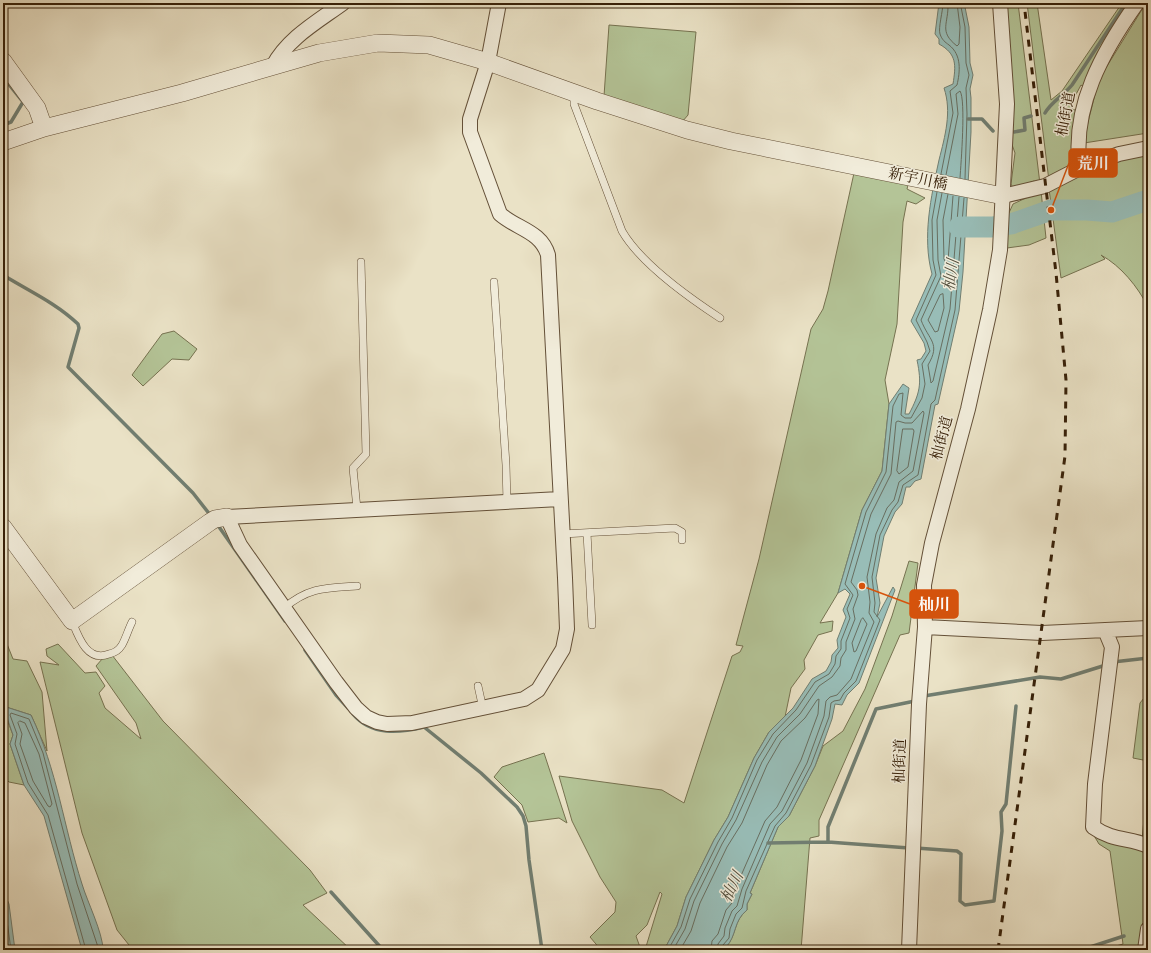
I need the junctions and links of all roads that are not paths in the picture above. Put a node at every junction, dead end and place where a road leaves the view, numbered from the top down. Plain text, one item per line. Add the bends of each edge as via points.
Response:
1 (343, 3) edge
2 (499, 3) edge
3 (1000, 3) edge
4 (1137, 3) edge
5 (3, 61) edge
6 (488, 62) junction
7 (273, 66) junction
8 (574, 93) junction
9 (44, 128) junction
10 (3, 142) edge
11 (1148, 148) edge
12 (1080, 168) junction
13 (996, 195) junction
14 (361, 262) dead end
15 (494, 282) dead end
16 (720, 318) dead end
17 (560, 500) junction
18 (507, 502) junction
19 (357, 509) junction
20 (217, 519) junction
21 (3, 527) edge
22 (586, 533) junction
23 (562, 534) junction
24 (682, 540) dead end
25 (357, 586) dead end
26 (284, 608) junction
27 (72, 620) junction
28 (132, 622) dead end
29 (592, 625) dead end
30 (924, 627) junction
31 (1148, 628) edge
32 (1105, 630) junction
33 (478, 686) dead end
34 (483, 709) junction
35 (1148, 846) edge
36 (1148, 929) edge
37 (909, 950) edge
38 (1145, 950) edge

1 - 7 street via 288,43
2 - 6 street
3 - 13 street, 杣街道 via 1007,104
4 - 12 street, 杣街道 via 1091,81 1080,119 1077,149
5 - 9 street via 37,108
6 - 7 street, 新宇川橋 via 429,45 378,43 319,53
6 - 8 street, 新宇川橋
6 - 17 street via 470,119 470,132 500,214 543,242 548,256
7 - 9 street, 新宇川橋 via 182,93
8 - 13 street, 新宇川橋 via 731,141
8 - 16 lane via 574,104 585,134 622,231 630,245 674,284
9 - 10 street, 新宇川橋
11 - 12 street via 1119,154
12 - 13 street via 1045,186
13 - 30 street, 杣街道 via 1002,215 1000,250 990,310 969,402 932,543 925,578
14 - 19 lane via 366,454 353,468
15 - 18 lane
17 - 18 street
17 - 23 street
18 - 19 street
19 - 20 street
20 - 26 street via 240,545
20 - 27 street
21 - 27 street
22 - 23 lane
22 - 24 lane via 675,528 682,532
22 - 29 lane
23 - 34 street via 567,629 563,649 538,690 524,699
25 - 26 lane via 321,588 297,596
26 - 34 street via 336,682 366,717 387,724 412,723
27 - 28 lane via 81,642 89,652 99,656 121,647
30 - 32 street via 1042,633
30 - 37 street, 杣街道
31 - 32 street
32 - 35 street via 1112,647 1095,784 1093,827 1114,838
33 - 34 lane
36 - 38 street

